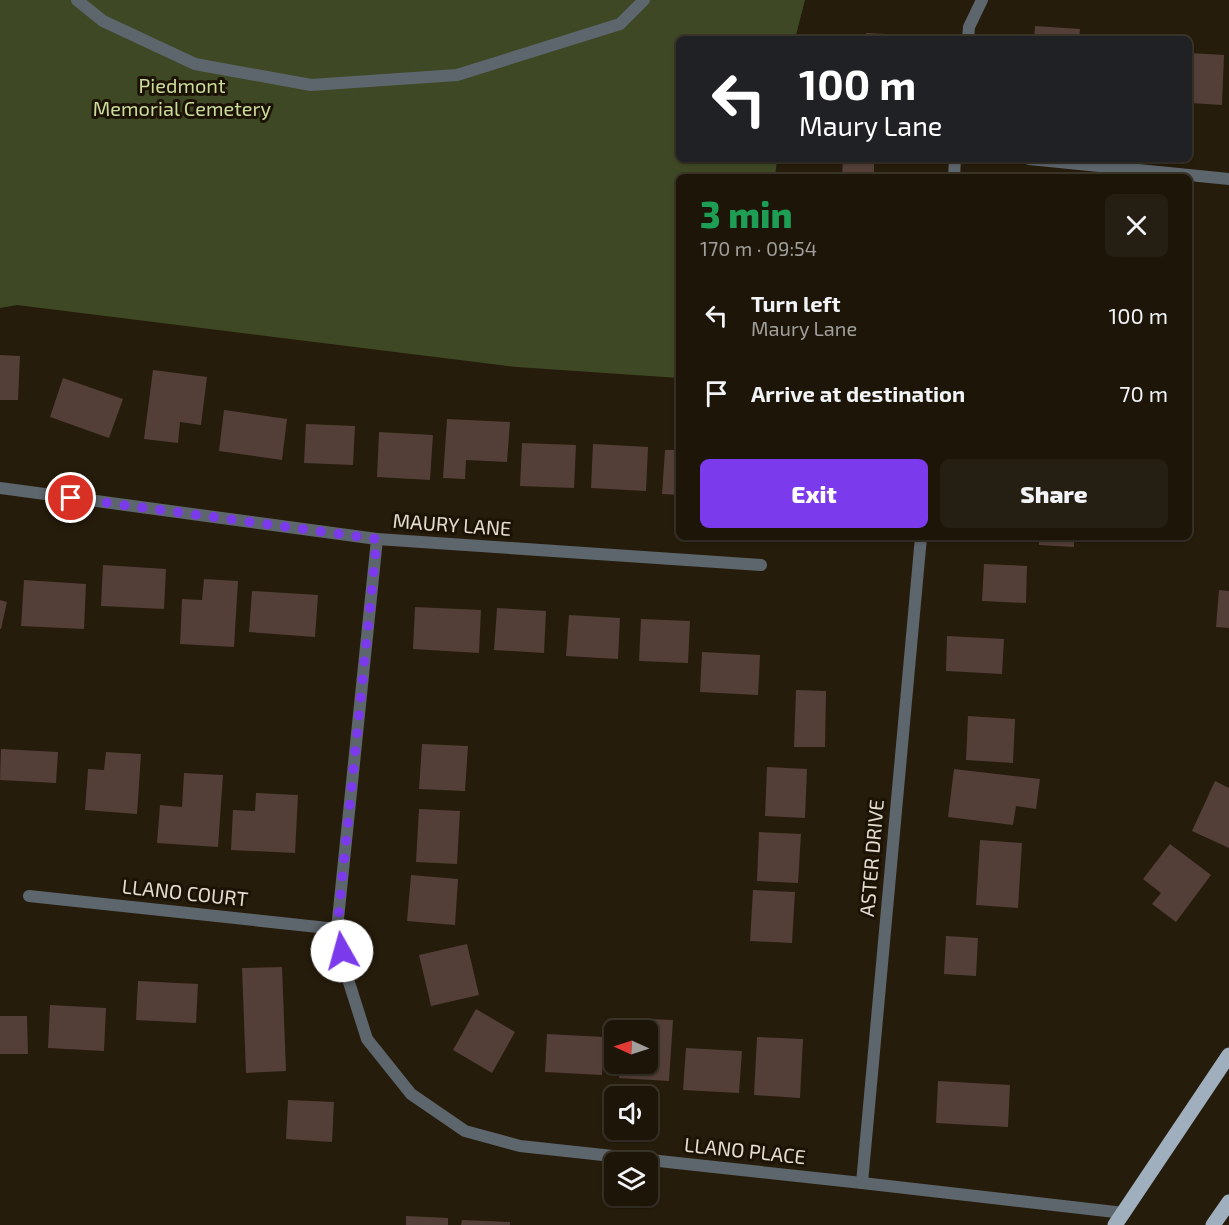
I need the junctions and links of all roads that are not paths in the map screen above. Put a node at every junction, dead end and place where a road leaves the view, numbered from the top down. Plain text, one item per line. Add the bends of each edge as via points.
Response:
1 (77, 0) edge
2 (644, 0) edge
3 (982, 0) edge
4 (968, 36) edge
5 (1059, 162) edge
6 (1179, 174) edge
7 (1192, 175) edge
8 (1229, 179) edge
9 (0, 488) edge
10 (377, 539) junction
11 (921, 540) edge
12 (761, 565) dead end
13 (29, 896) dead end
14 (337, 929) junction
15 (1229, 1055) edge
16 (862, 1183) junction
17 (1229, 1202) edge
18 (1119, 1219) edge
19 (1213, 1225) edge

1 - 2 street via 103,21 195,64 312,85 457,75 620,24
3 - 4 street
5 - 6 street
7 - 8 street
9 - 10 street, MAURY LANE
10 - 12 street, MAURY LANE
10 - 14 street, LLANO PLACE
11 - 16 street, ASTER DRIVE
13 - 14 street, LLANO COURT
14 - 16 street, LLANO PLACE via 346,974 367,1039 411,1094 465,1131 520,1146
15 - 18 main road
16 - 18 street, LLANO PLACE
17 - 19 main road

